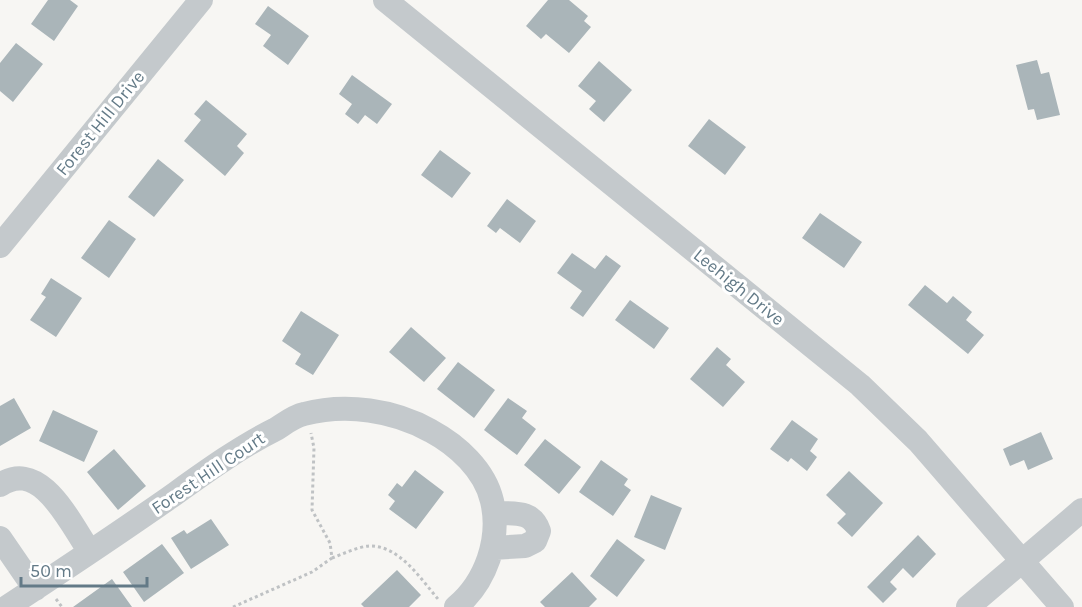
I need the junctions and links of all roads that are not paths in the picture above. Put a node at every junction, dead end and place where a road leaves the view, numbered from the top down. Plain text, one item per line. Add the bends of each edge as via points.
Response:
1 (201, 0) edge
2 (385, 0) edge
3 (0, 246) edge
4 (0, 485) edge
5 (1082, 510) edge
6 (495, 513) junction
7 (0, 538) edge
8 (492, 548) junction
9 (90, 552) junction
10 (1023, 561) junction
11 (35, 589) junction
12 (7, 607) edge
13 (456, 607) edge
14 (968, 607) edge
15 (1062, 607) edge

1 - 3 street, Forest Hill Drive
2 - 10 street, Leehigh Drive via 860,385 918,441
4 - 9 street via 18,477 45,488
5 - 10 street
6 - 8 street, Forest Hill Court
6 - 8 street via 526,514 536,521 539,531 536,541 525,546
6 - 9 street, Forest Hill Court via 473,465 448,440 416,423 376,411 339,410 308,414 240,447
7 - 11 street
8 - 13 street, Forest Hill Court via 475,586
9 - 11 street, Forest Hill Court
10 - 14 street
10 - 15 street, Leehigh Drive
11 - 12 street, Forest Hill Court

